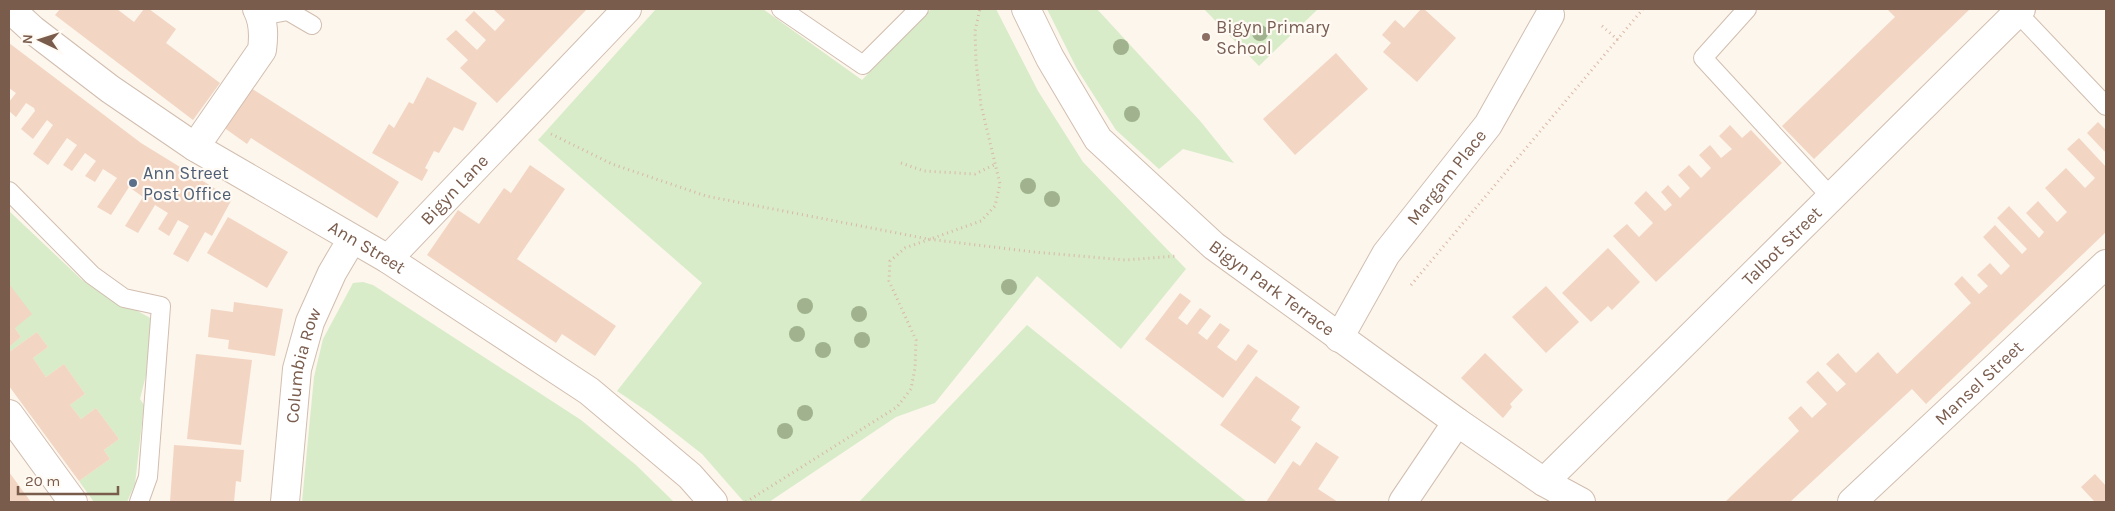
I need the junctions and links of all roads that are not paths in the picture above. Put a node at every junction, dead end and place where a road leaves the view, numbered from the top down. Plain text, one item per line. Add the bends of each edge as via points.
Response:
1 (10, 9) edge
2 (627, 9) edge
3 (781, 9) edge
4 (920, 9) edge
5 (1026, 9) edge
6 (1747, 9) edge
7 (2017, 10) edge
8 (259, 12) edge
9 (1550, 15) dead end
10 (312, 25) dead end
11 (2106, 106) edge
12 (195, 147) junction
13 (9, 191) edge
14 (1831, 197) junction
15 (352, 238) junction
16 (388, 259) junction
17 (2106, 264) edge
18 (1338, 338) junction
19 (9, 414) edge
20 (1456, 422) junction
21 (1544, 482) junction
22 (73, 502) edge
23 (139, 502) edge
24 (285, 502) edge
25 (713, 502) edge
26 (1404, 502) edge
27 (1581, 502) edge
28 (1852, 502) edge

1 - 12 street, Ann Street via 110,89
2 - 16 street, Bigyn Lane
3 - 4 lane via 863,65
5 - 18 street, Bigyn Park Terrace via 1050,58 1098,139 1214,246
6 - 14 lane via 1703,58
7 - 11 lane
7 - 14 street, Talbot Street
8 - 10 lane via 288,11
8 - 12 street via 264,33 262,50
9 - 18 street, Margam Place via 1488,125 1386,254
12 - 15 street, Ann Street
13 - 23 lane via 92,275 124,298 161,306 148,478
14 - 21 street, Talbot Street
15 - 16 street, Ann Street
15 - 24 street, Columbia Row via 310,322 297,369
16 - 25 street, Ann Street via 589,391 690,476
17 - 28 street, Mansel Street
18 - 20 street, Bigyn Park Terrace
19 - 22 street
20 - 21 street, Bigyn Park Terrace
20 - 26 street
21 - 27 street, Bigyn Park Terrace

